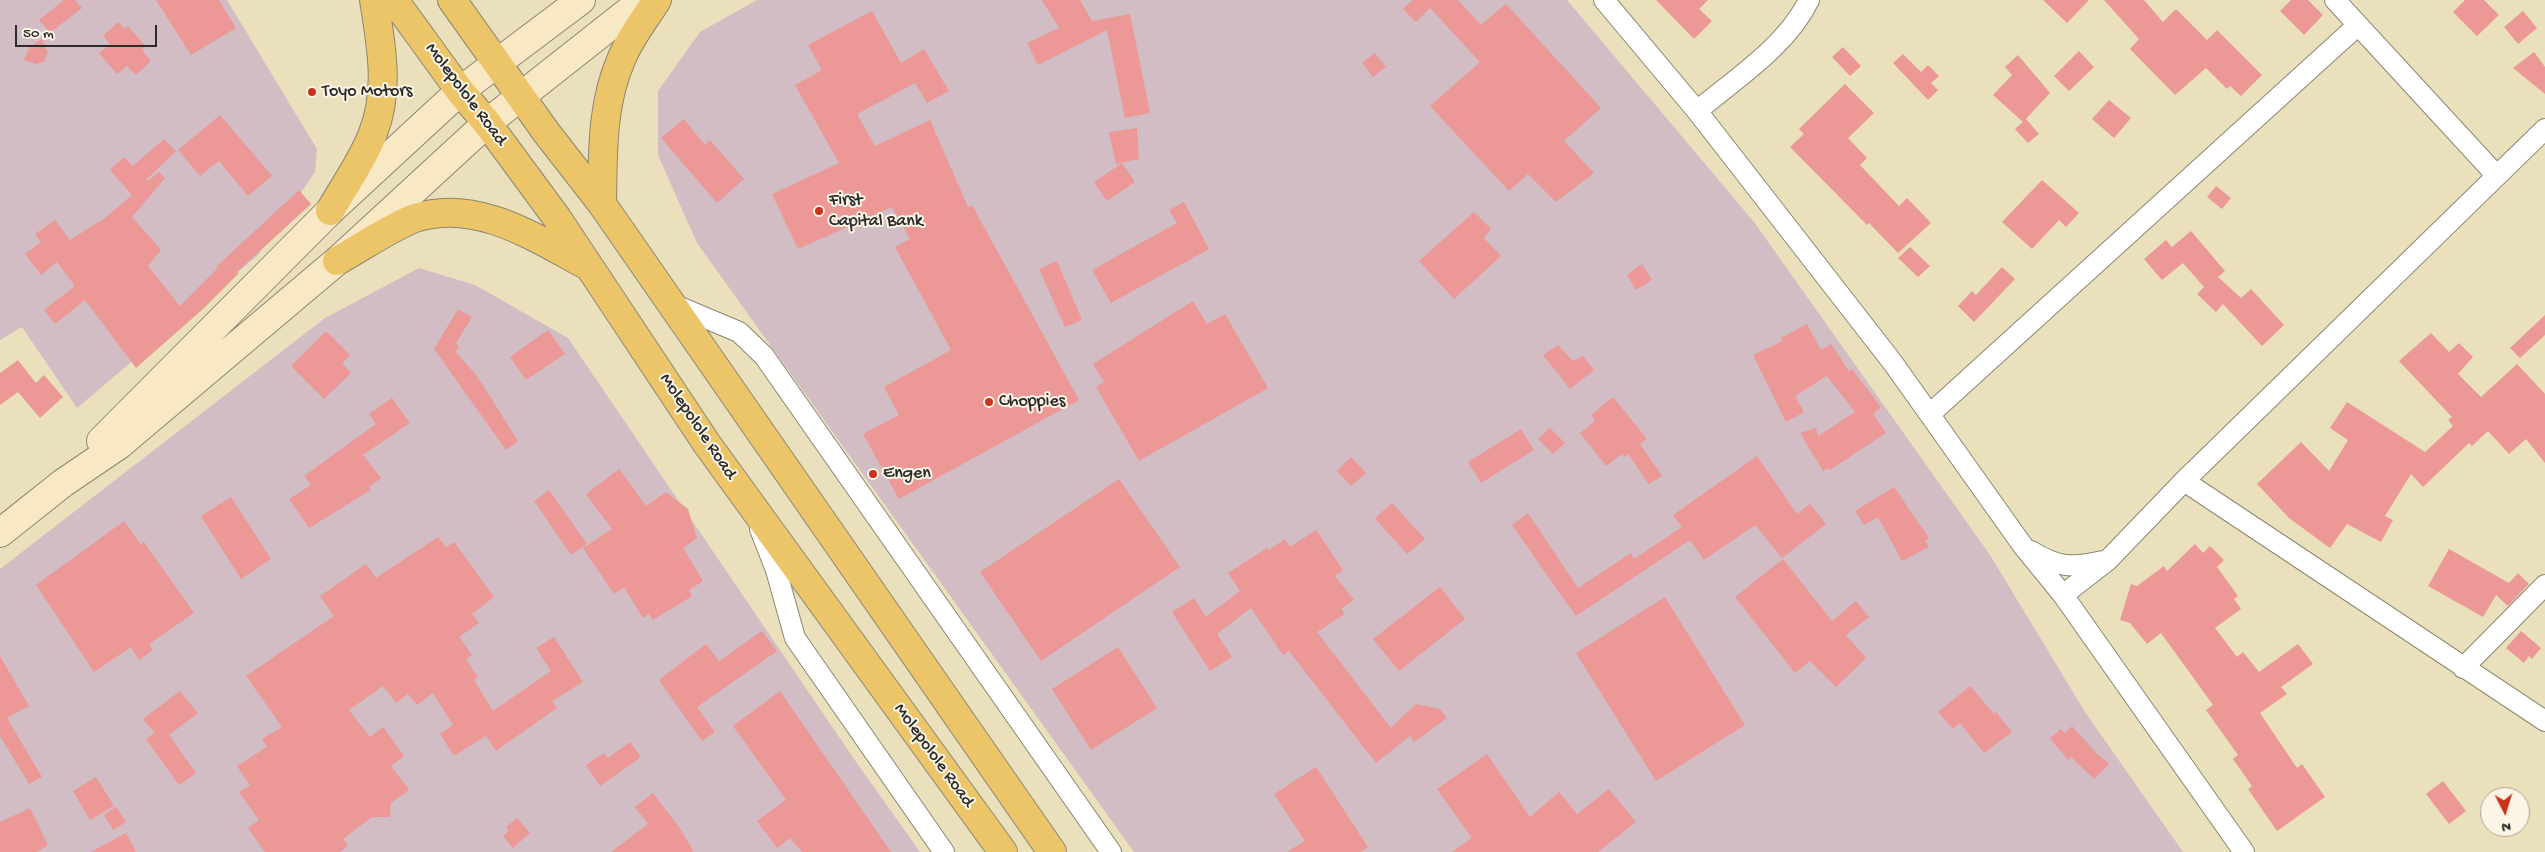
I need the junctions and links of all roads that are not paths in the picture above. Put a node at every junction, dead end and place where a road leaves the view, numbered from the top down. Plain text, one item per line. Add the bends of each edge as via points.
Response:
1 (374, 0) edge
2 (394, 0) edge
3 (452, 0) edge
4 (581, 0) edge
5 (643, 0) edge
6 (657, 0) edge
7 (1604, 0) edge
8 (1808, 0) edge
9 (2335, 0) edge
10 (2357, 26) junction
11 (497, 63) junction
12 (460, 91) junction
13 (521, 96) junction
14 (1696, 111) junction
15 (487, 123) junction
16 (2545, 129) edge
17 (2497, 176) junction
18 (602, 204) junction
19 (330, 211) junction
20 (337, 261) junction
21 (591, 268) junction
22 (670, 303) junction
23 (1930, 414) junction
24 (2184, 481) junction
25 (63, 483) junction
26 (750, 504) junction
27 (0, 533) edge
28 (2023, 546) junction
29 (2108, 560) junction
30 (2545, 585) edge
31 (2063, 595) junction
32 (2463, 668) junction
33 (2545, 721) edge
34 (944, 852) edge
35 (1003, 852) edge
36 (1052, 852) edge
37 (1111, 852) edge
38 (2244, 852) edge

1 - 19 main road via 383,70 381,105 373,134
2 - 12 main road, Molepolole Road
3 - 11 main road
4 - 11 main road
5 - 13 main road
6 - 18 main road via 621,58 610,87 605,114
7 - 14 street
8 - 14 street via 1791,27 1772,48
9 - 10 street
10 - 17 street
10 - 23 street
11 - 12 main road
11 - 13 main road
12 - 15 main road, Molepolole Road
12 - 19 main road
13 - 15 main road
13 - 18 main road
14 - 23 street
15 - 20 main road
15 - 21 main road, Molepolole Road
16 - 17 street
17 - 24 street
18 - 22 main road
19 - 25 main road via 135,406
20 - 21 main road via 413,219 438,213 479,216 514,227
20 - 25 main road via 126,439
21 - 26 main road, Molepolole Road via 706,444
22 - 36 main road
22 - 37 street via 739,332 764,356
23 - 28 street
24 - 29 street
24 - 32 street
25 - 27 main road
26 - 34 street via 776,570 795,638
26 - 35 main road, Molepolole Road
28 - 29 street via 2063,566
28 - 31 street
29 - 31 street
30 - 32 street
31 - 38 street
32 - 33 street

